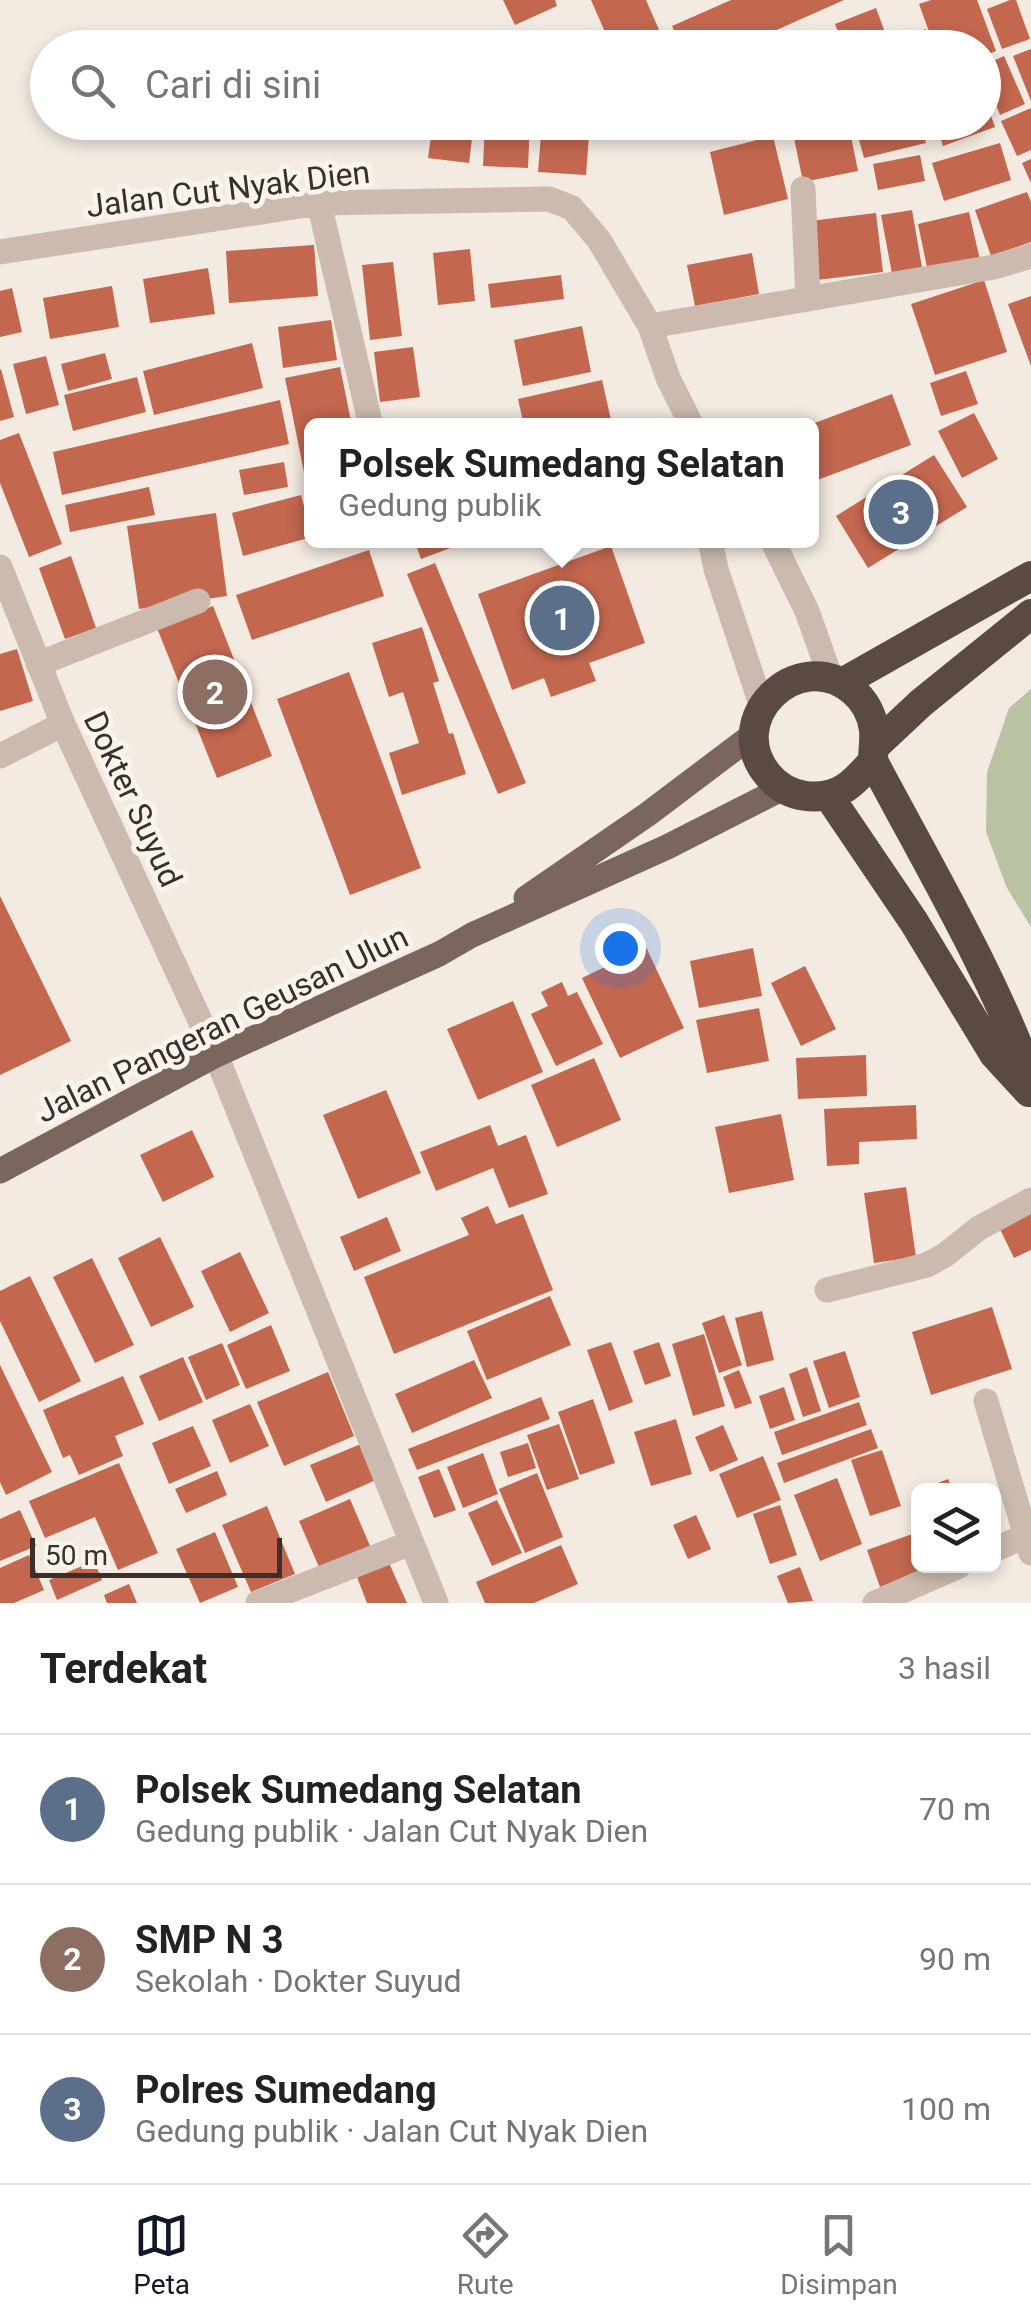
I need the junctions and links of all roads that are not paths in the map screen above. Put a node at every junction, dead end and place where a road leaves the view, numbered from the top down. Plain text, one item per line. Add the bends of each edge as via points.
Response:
1 (803, 189) dead end
2 (319, 203) junction
3 (0, 252) edge
4 (1031, 256) edge
5 (808, 299) junction
6 (650, 326) junction
7 (368, 418) edge
8 (688, 418) edge
9 (712, 548) edge
10 (776, 548) edge
11 (0, 567) edge
12 (1031, 576) edge
13 (198, 601) dead end
14 (1031, 614) edge
15 (38, 664) junction
16 (837, 681) junction
17 (758, 720) junction
18 (62, 724) junction
19 (873, 754) junction
20 (0, 756) edge
21 (783, 788) junction
22 (828, 795) junction
23 (472, 935) junction
24 (216, 1055) junction
25 (1031, 1079) edge
26 (1031, 1094) edge
27 (0, 1171) edge
28 (1031, 1200) edge
29 (827, 1290) dead end
30 (986, 1402) dead end
31 (1030, 1540) edge
32 (411, 1543) junction
33 (1001, 1548) edge
34 (942, 1573) edge
35 (258, 1603) edge
36 (436, 1603) edge
37 (875, 1603) edge

1 - 5 street
2 - 3 street, Jalan Cut Nyak Dien
2 - 6 street, Jalan Cut Nyak Dien via 549,199 572,208 599,240
2 - 7 street
4 - 5 street
5 - 6 street
6 - 8 street, Jalan Cut Nyak Dien
9 - 17 street
10 - 16 street
11 - 15 street, Dokter Suyud
12 - 16 highway
13 - 15 street
14 - 19 highway via 922,703
15 - 18 street, Dokter Suyud
16 - 17 highway via 792,681 774,691
16 - 19 highway via 865,704
17 - 21 highway via 755,750
17 - 23 main road via 648,814
18 - 20 street
18 - 24 street, Dokter Suyud
19 - 22 highway via 846,788
19 - 25 highway
21 - 22 highway
21 - 23 main road
22 - 26 highway via 994,1054
23 - 24 main road, Jalan Pangeran Geusan Ulun
24 - 27 main road, Jalan Pangeran Geusan Ulun
24 - 32 street, Dokter Suyud
28 - 29 street via 927,1264
30 - 31 street
31 - 33 street
32 - 35 street
32 - 36 street, Dokter Suyud
34 - 37 street

